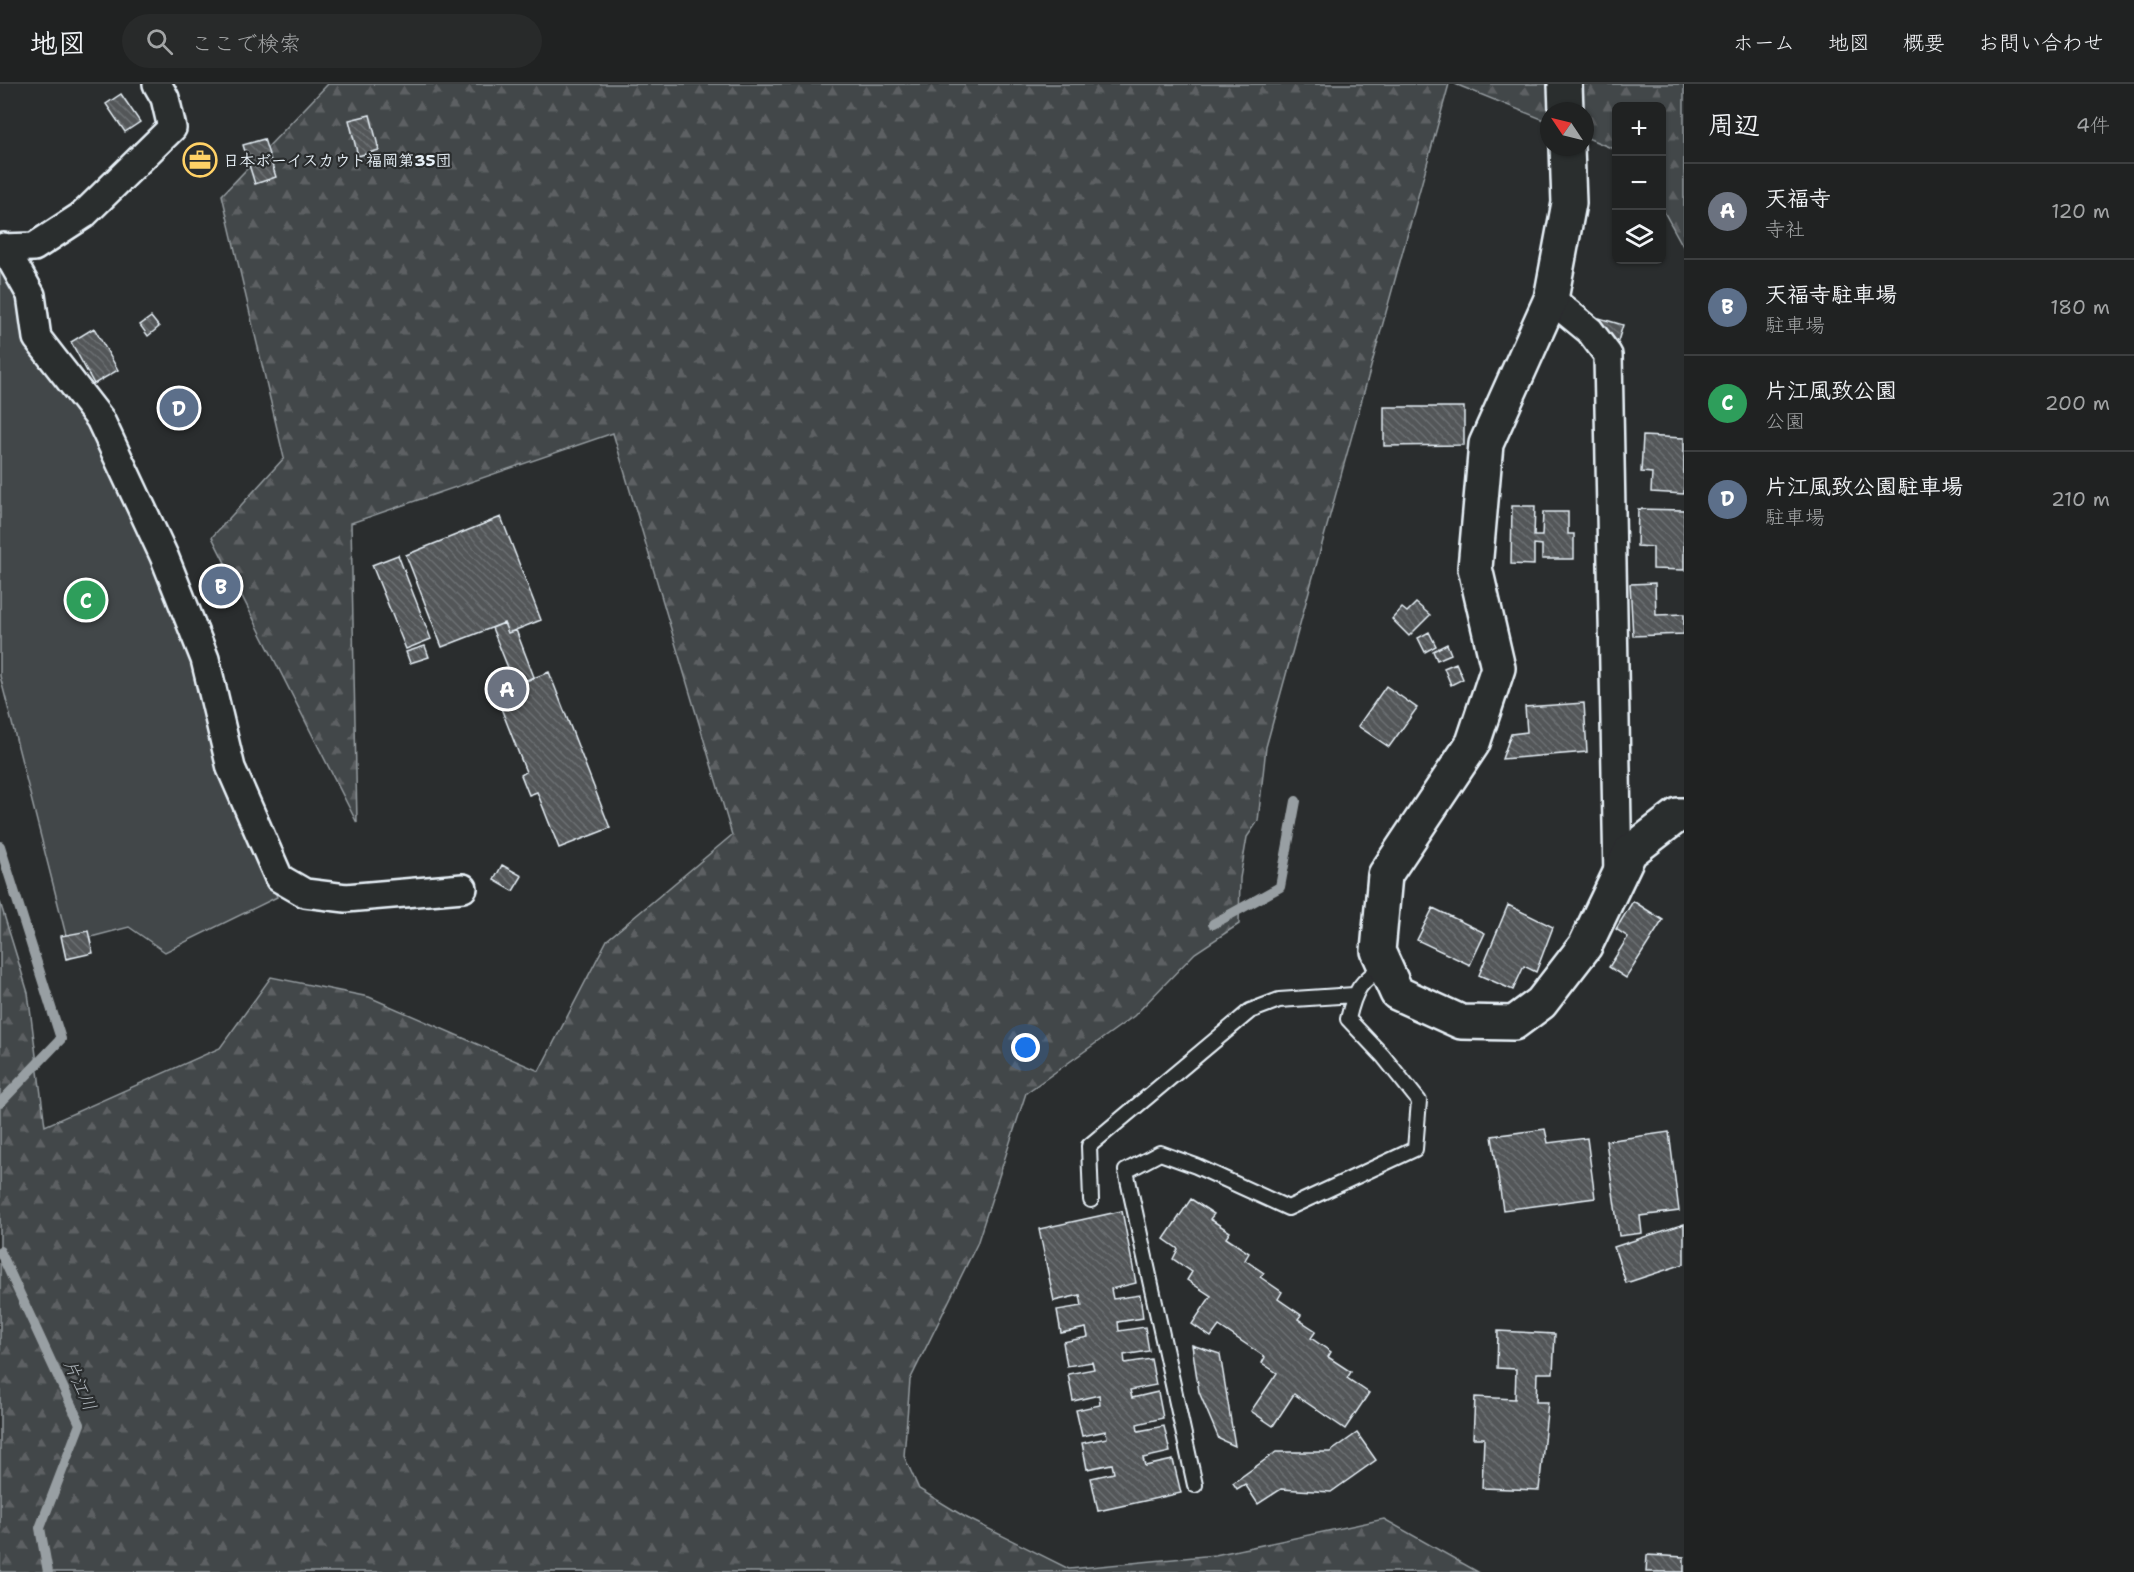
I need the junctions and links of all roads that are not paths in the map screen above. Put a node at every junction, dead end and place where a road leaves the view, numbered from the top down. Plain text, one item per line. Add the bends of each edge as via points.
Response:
1 (157, 84) edge
2 (1565, 84) edge
3 (1566, 102) edge
4 (1567, 156) edge
5 (2, 247) edge
6 (1551, 298) junction
7 (1684, 815) edge
8 (1618, 877) junction
9 (464, 888) dead end
10 (1385, 965) junction
11 (1354, 995) junction
12 (1091, 1200) dead end
13 (1195, 1485) dead end

1 - 5 street via 165,98 172,128 83,215 34,247
2 - 3 street
4 - 6 street via 1569,203
5 - 9 street via 31,296 37,338 100,418 164,556 205,659 231,768 279,878 305,893 346,898
6 - 8 street via 1590,331 1608,355
6 - 10 street via 1486,444 1475,568 1498,668 1473,743 1385,875 1378,951
7 - 8 street via 1678,815 1630,852
8 - 10 street via 1585,946 1541,1003 1514,1023 1461,1022 1397,993
10 - 11 lane via 1363,980
11 - 12 lane via 1279,1000 1250,1011 1089,1146
11 - 13 lane via 1348,1018 1419,1101 1415,1149 1288,1208 1160,1154 1126,1171

